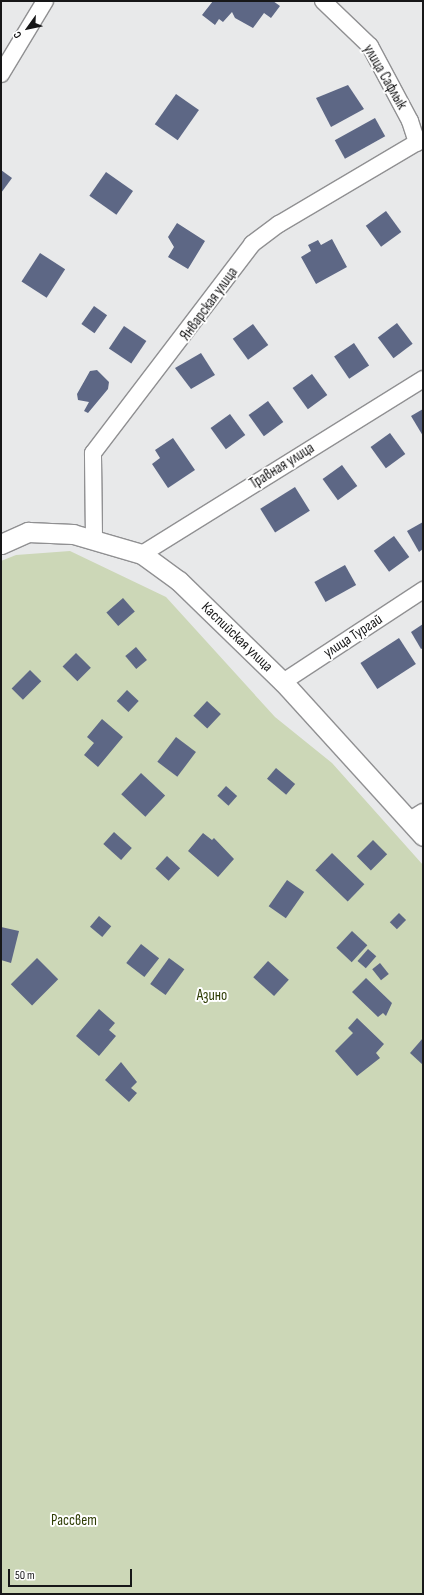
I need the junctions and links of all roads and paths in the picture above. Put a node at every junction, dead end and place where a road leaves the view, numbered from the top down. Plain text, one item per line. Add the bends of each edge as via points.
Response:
1 (45, 1) edge
2 (323, 1) edge
3 (1, 74) edge
4 (420, 141) edge
5 (423, 379) edge
6 (94, 538) junction
7 (1, 544) edge
8 (142, 554) junction
9 (423, 590) edge
10 (283, 682) junction
11 (416, 816) edge
12 (423, 836) edge

1 - 3 street
2 - 4 street, улица Сафлык via 370,46
4 - 6 street, Январская улица via 279,224 252,244 93,453
5 - 8 street, Травная улица
6 - 7 street, Каспийская улица via 28,532
6 - 8 street, Каспийская улица
8 - 10 street, Каспийская улица via 179,581
9 - 10 street, улица Тургай
10 - 11 street, Каспийская улица
11 - 12 street, Каспийская улица

